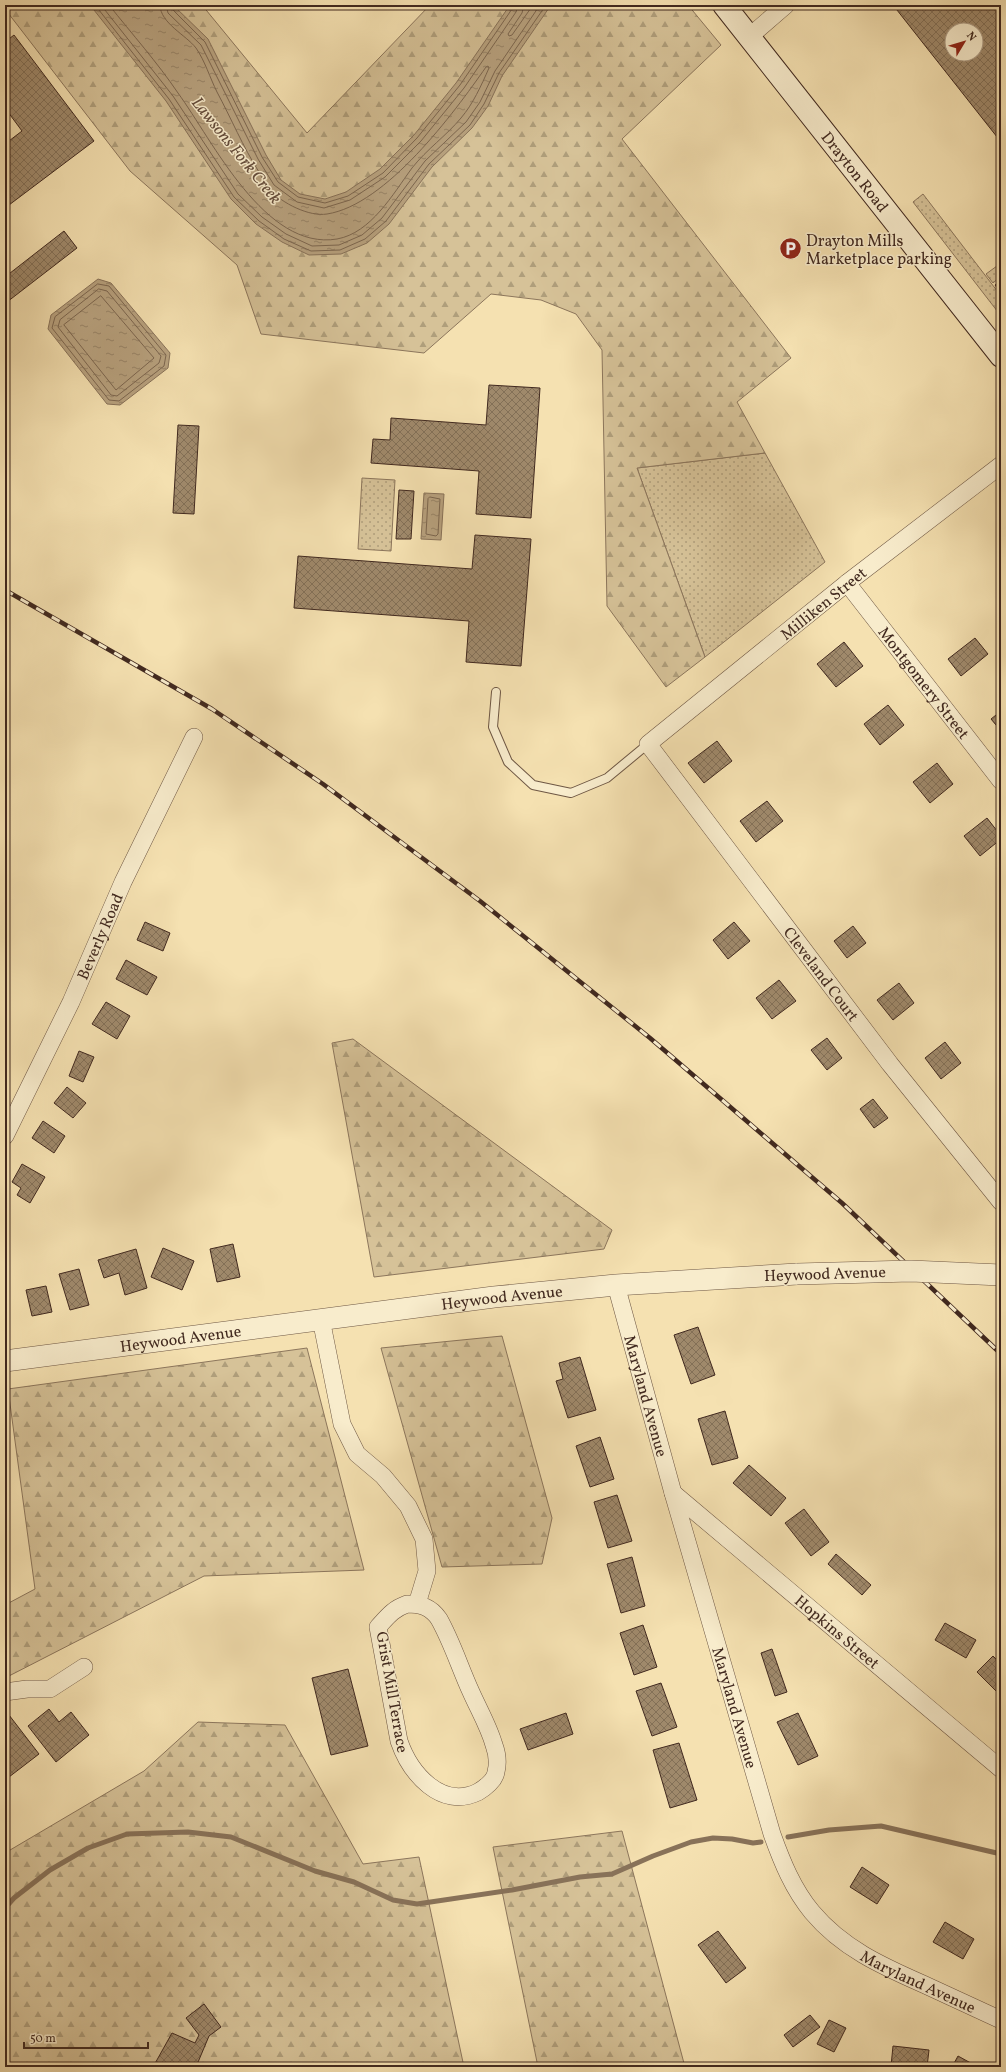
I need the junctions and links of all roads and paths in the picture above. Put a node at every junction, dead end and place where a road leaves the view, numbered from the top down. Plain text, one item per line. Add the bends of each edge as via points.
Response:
1 (724, 5) edge
2 (786, 5) edge
3 (749, 36) junction
4 (1001, 356) edge
5 (1001, 465) edge
6 (847, 583) junction
7 (496, 692) dead end
8 (194, 737) dead end
9 (648, 744) junction
10 (1001, 781) edge
11 (5, 1136) edge
12 (1000, 1201) edge
13 (1001, 1275) edge
14 (616, 1285) junction
15 (321, 1319) junction
16 (5, 1361) edge
17 (673, 1493) junction
18 (417, 1604) junction
19 (84, 1667) dead end
20 (5, 1692) edge
21 (1001, 1769) edge
22 (1001, 2020) edge

1 - 3 main road, Drayton Road
2 - 3 street
3 - 4 main road, Drayton Road
5 - 6 street, Milliken Street
6 - 9 street, Milliken Street
6 - 10 street, Montgomery Street
7 - 9 lane via 493,727 508,762 533,785 571,793 607,778
8 - 11 street, Beverly Road via 123,882 71,1002
9 - 12 street, Cleveland Court via 890,1064
13 - 14 street, Heywood Avenue, bridge via 911,1271 797,1274
14 - 15 street, Heywood Avenue via 494,1297
14 - 17 street, Maryland Avenue
15 - 16 street, Heywood Avenue
15 - 18 street via 342,1424 357,1454 383,1476 408,1506 424,1539 427,1571
17 - 21 street, Hopkins Street
17 - 22 street, Maryland Avenue via 772,1834 795,1888 812,1912 832,1933 856,1951 882,1966
18 - 18 street, Grist Mill Terrace via 407,1604 398,1608 378,1627 399,1742 405,1758 426,1784 441,1793 462,1797 482,1790 496,1774 495,1747 439,1619 427,1607
19 - 20 street via 50,1689

